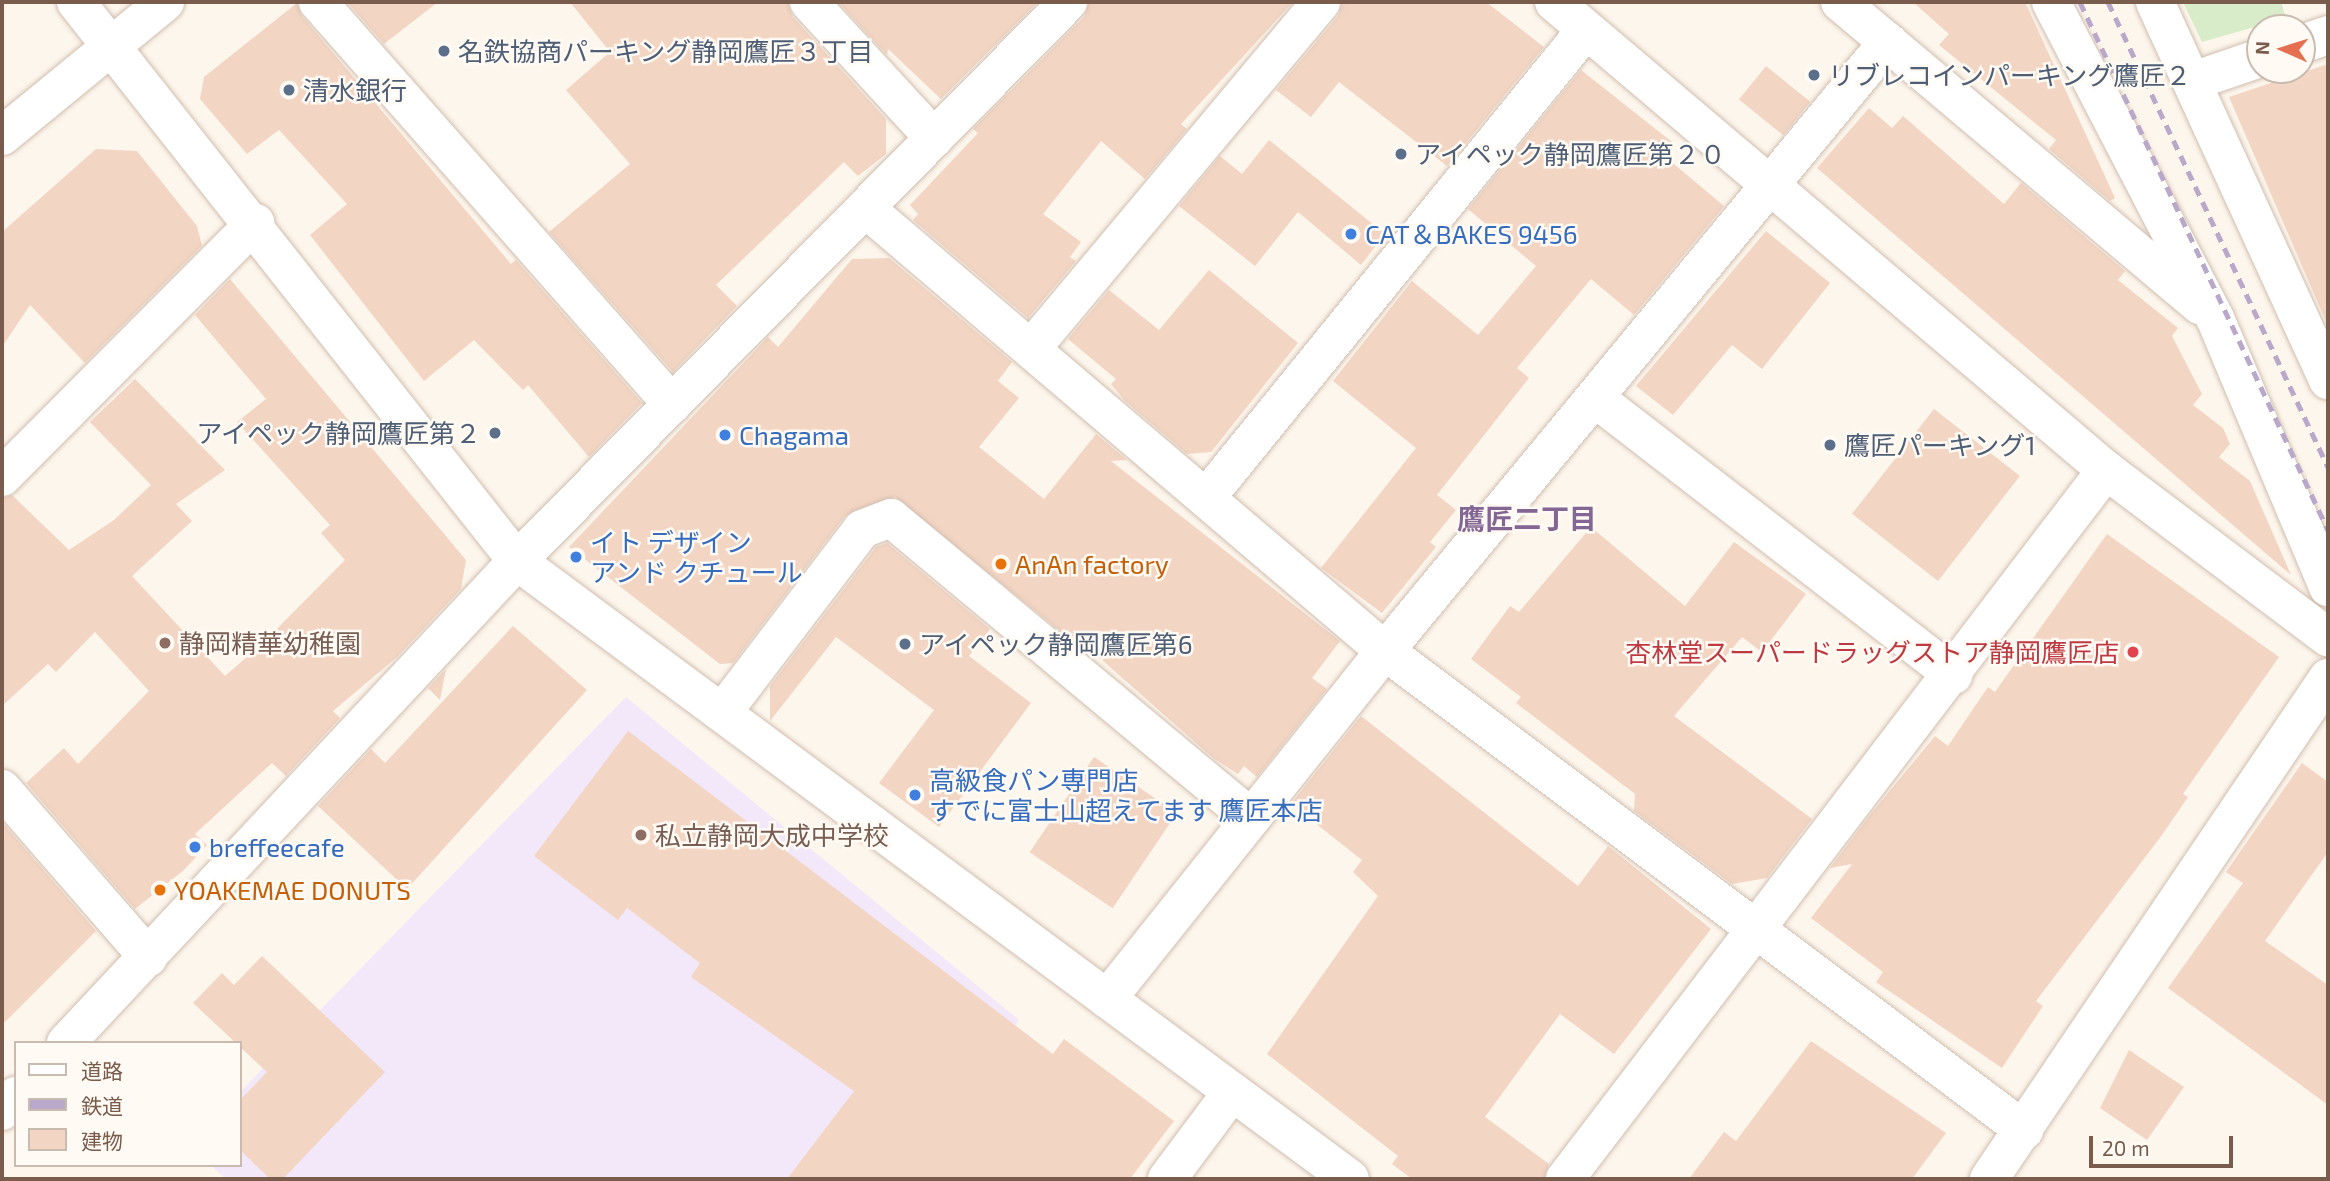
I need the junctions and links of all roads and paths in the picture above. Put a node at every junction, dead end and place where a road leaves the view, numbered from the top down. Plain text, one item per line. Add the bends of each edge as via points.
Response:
1 (76, 2) edge
2 (166, 2) edge
3 (318, 2) edge
4 (809, 2) edge
5 (1068, 2) edge
6 (1321, 2) edge
7 (1554, 2) edge
8 (1840, 2) edge
9 (2051, 2) edge
10 (2155, 2) edge
11 (1585, 31) junction
12 (109, 42) junction
13 (1888, 43) junction
14 (2246, 63) edge
15 (2193, 81) junction
16 (2, 136) edge
17 (934, 138) junction
18 (1772, 184) junction
19 (865, 208) junction
20 (255, 223) junction
21 (2215, 318) junction
22 (1031, 349) junction
23 (2328, 380) edge
24 (1595, 398) junction
25 (672, 404) junction
26 (2106, 470) junction
27 (2, 477) edge
28 (1206, 498) junction
29 (517, 561) junction
30 (2328, 587) edge
31 (2328, 637) edge
32 (1385, 651) junction
33 (1953, 675) junction
34 (2328, 678) edge
35 (722, 713) junction
36 (4, 797) edge
37 (1251, 818) junction
38 (1757, 929) junction
39 (148, 957) junction
40 (1107, 999) junction
41 (68, 1041) edge
42 (1232, 1093) junction
43 (14, 1098) edge
44 (2, 1111) edge
45 (2024, 1130) junction
46 (1167, 1179) edge
47 (1350, 1179) edge
48 (1565, 1179) edge
49 (1989, 1179) edge

1 - 12 street
2 - 12 street
3 - 25 street
4 - 17 street
5 - 17 street
6 - 22 street
7 - 11 street
8 - 13 street
9 - 21 street
10 - 15 street
11 - 18 street
11 - 28 street
12 - 16 street
12 - 20 street
13 - 18 street
13 - 21 street
14 - 15 street
15 - 23 street
17 - 19 street
18 - 24 street
18 - 26 street
19 - 22 street
19 - 25 street
20 - 27 street
20 - 29 street
21 - 30 street
22 - 28 street
24 - 32 street
24 - 33 street
25 - 29 street
26 - 31 street
26 - 33 street
28 - 32 street
29 - 35 street
29 - 39 street
32 - 37 street
32 - 38 street
33 - 38 street
34 - 45 street
35 - 37 street via 862,529 891,518
35 - 40 street
36 - 39 street
37 - 40 street
38 - 45 street
38 - 48 street
39 - 41 street
40 - 42 street
42 - 46 street
42 - 47 street
43 - 44 street
45 - 49 street

